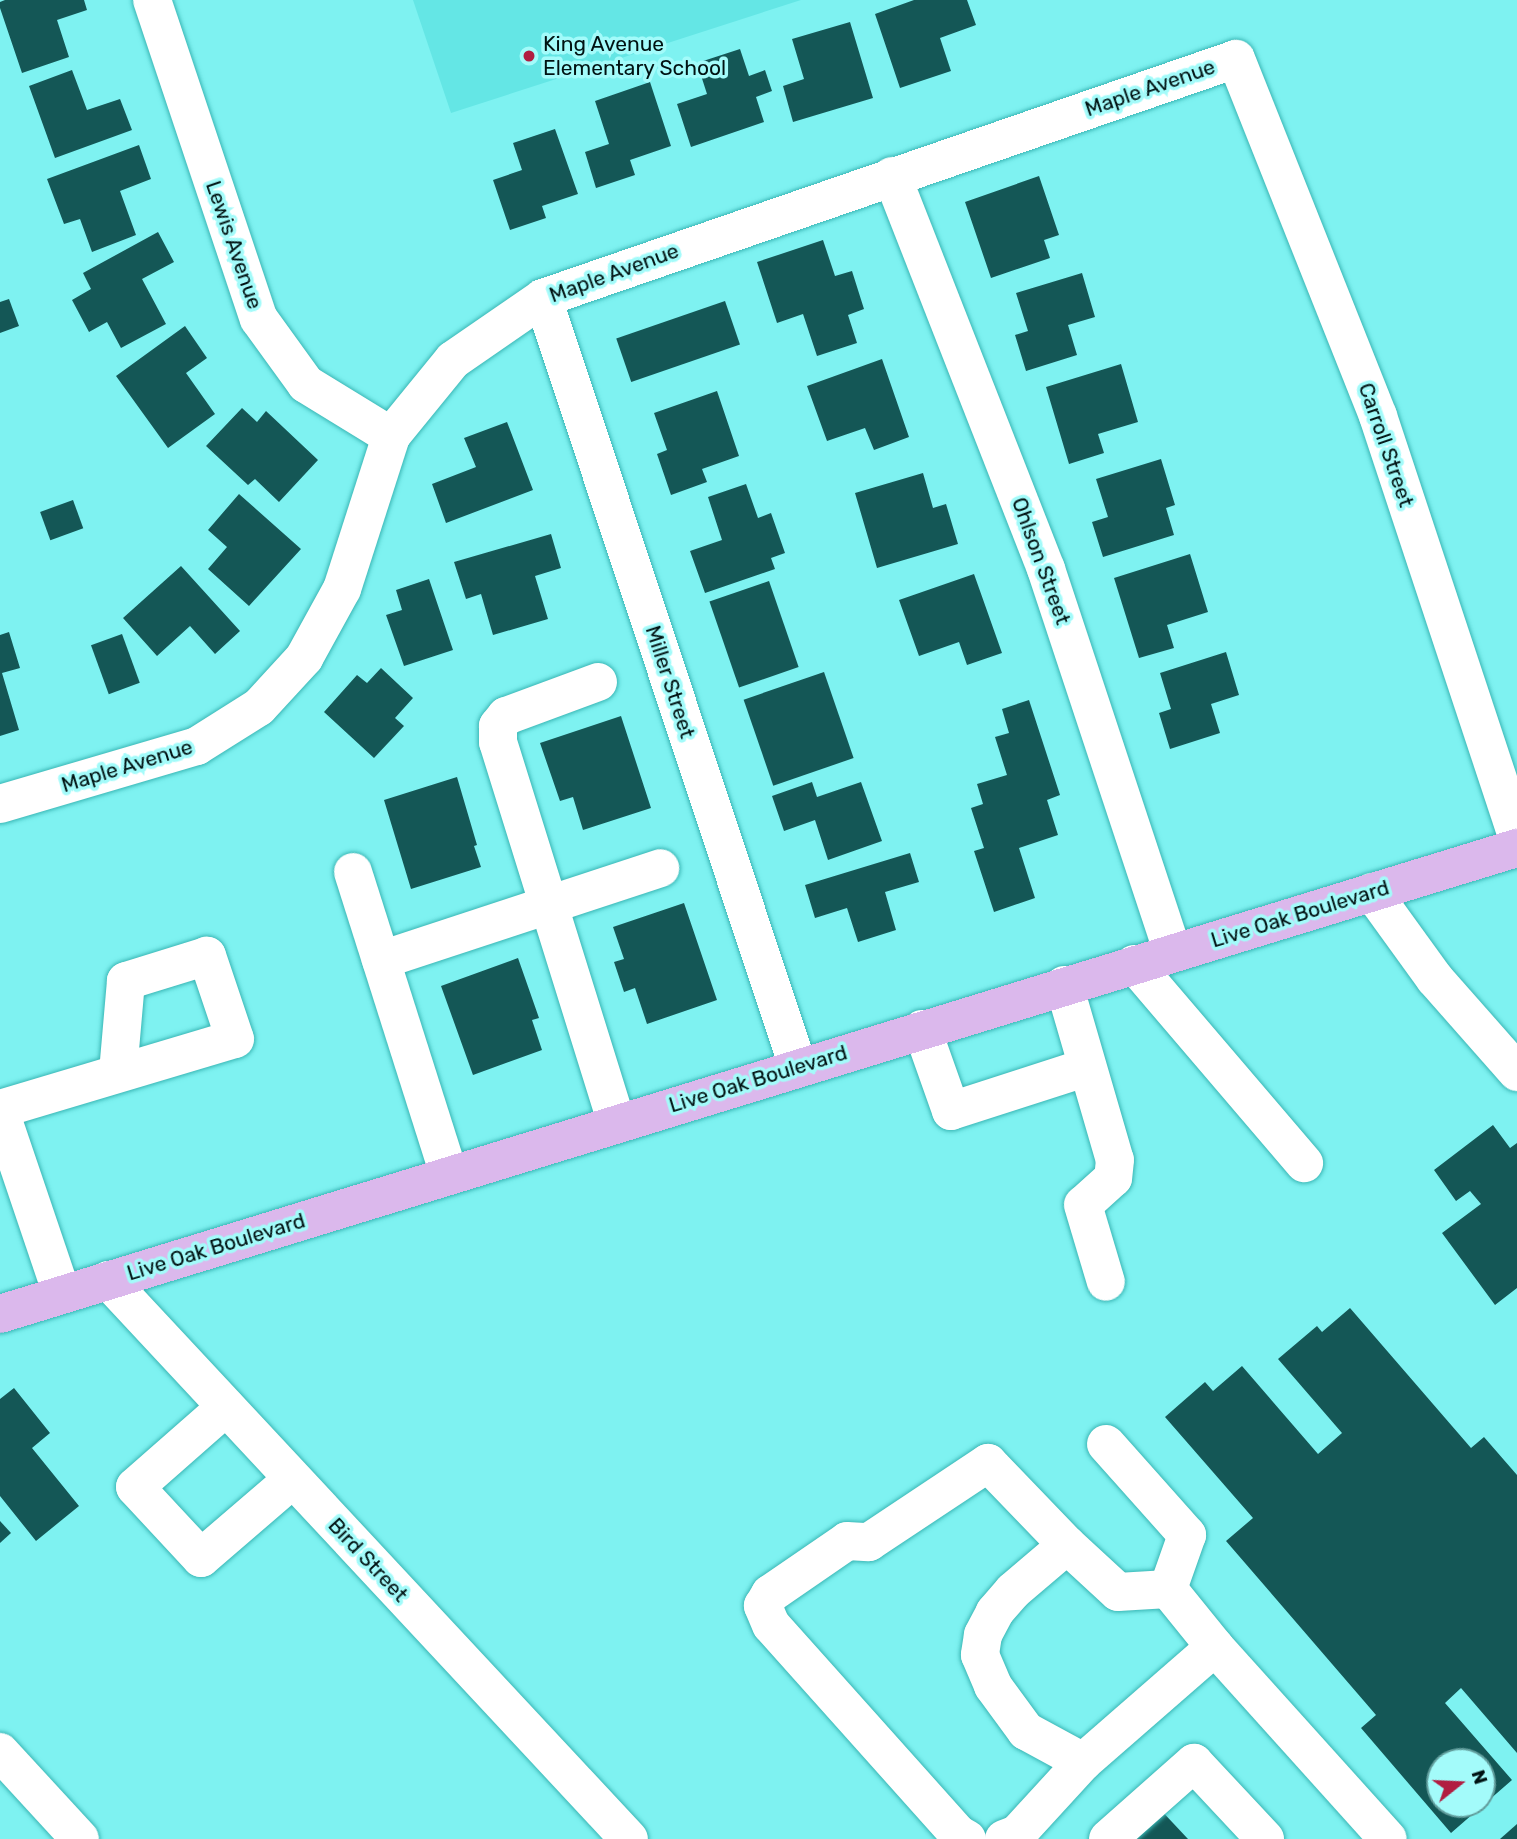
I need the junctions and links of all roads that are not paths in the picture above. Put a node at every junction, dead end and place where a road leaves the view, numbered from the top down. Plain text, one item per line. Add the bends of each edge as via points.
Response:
1 (152, 0) edge
2 (1236, 59) joint
3 (892, 176) junction
4 (543, 298) junction
5 (391, 436) junction
6 (598, 682) dead end
7 (0, 804) edge
8 (1517, 837) edge
9 (1517, 848) edge
10 (660, 868) dead end
11 (353, 872) dead end
12 (1372, 892) junction
13 (549, 905) junction
14 (1173, 952) junction
15 (381, 960) junction
16 (1134, 964) junction
17 (1064, 985) junction
18 (922, 1029) junction
19 (798, 1067) junction
20 (1087, 1067) junction
21 (1517, 1072) edge
22 (118, 1073) dead end
23 (0, 1110) edge
24 (617, 1123) junction
25 (1304, 1163) dead end
26 (449, 1175) junction
27 (108, 1280) junction
28 (1106, 1282) dead end
29 (62, 1294) junction
30 (0, 1314) edge
31 (226, 1407) junction
32 (1106, 1444) dead end
33 (293, 1479) junction
34 (1067, 1545) junction
35 (1168, 1589) junction
36 (1214, 1647) junction
37 (0, 1752) edge
38 (1083, 1762) junction
39 (80, 1839) edge
40 (629, 1839) edge
41 (967, 1839) edge
42 (1004, 1839) edge
43 (1108, 1839) edge
44 (1265, 1839) edge
45 (1388, 1839) edge

1 - 5 street, Lewis Avenue via 259,319 306,384
2 - 3 street, Maple Avenue
2 - 8 street, Carroll Street via 1378,416
3 - 4 street, Maple Avenue
3 - 14 street, Ohlson Street via 1046,569
4 - 5 street, Maple Avenue via 453,360
4 - 19 street, Miller Street
5 - 7 street, Maple Avenue via 342,589 304,658 259,707 197,746
6 - 13 street via 506,716 498,726 498,742
9 - 12 main road, Live Oak Boulevard
10 - 13 street
11 - 15 street
12 - 14 main road, Live Oak Boulevard
12 - 21 street via 1435,979
13 - 15 street
13 - 24 street
14 - 16 main road, Live Oak Boulevard
15 - 26 street
16 - 17 main road, Live Oak Boulevard
16 - 25 street
17 - 18 main road, Live Oak Boulevard
17 - 20 street
18 - 19 main road, Live Oak Boulevard
18 - 20 street via 951,1111
19 - 24 main road, Live Oak Boulevard
20 - 28 street via 1115,1160 1113,1178 1083,1205
22 - 23 street
23 - 29 street
24 - 26 main road, Live Oak Boulevard
26 - 27 main road, Live Oak Boulevard
27 - 29 main road, Live Oak Boulevard
27 - 31 street, Bird Street
29 - 30 main road, Live Oak Boulevard
31 - 33 street, Bird Street
31 - 33 street via 135,1486 201,1558
32 - 35 street via 1187,1535
33 - 40 street, Bird Street
34 - 35 street via 1118,1592
34 - 38 street via 995,1612 983,1634 981,1655 993,1686 1026,1731
34 - 41 street via 988,1463 869,1542 847,1541 770,1594 763,1606 771,1625
35 - 36 street
36 - 38 street
36 - 45 street
37 - 39 street
38 - 42 street via 1017,1834
43 - 44 street via 1194,1763

